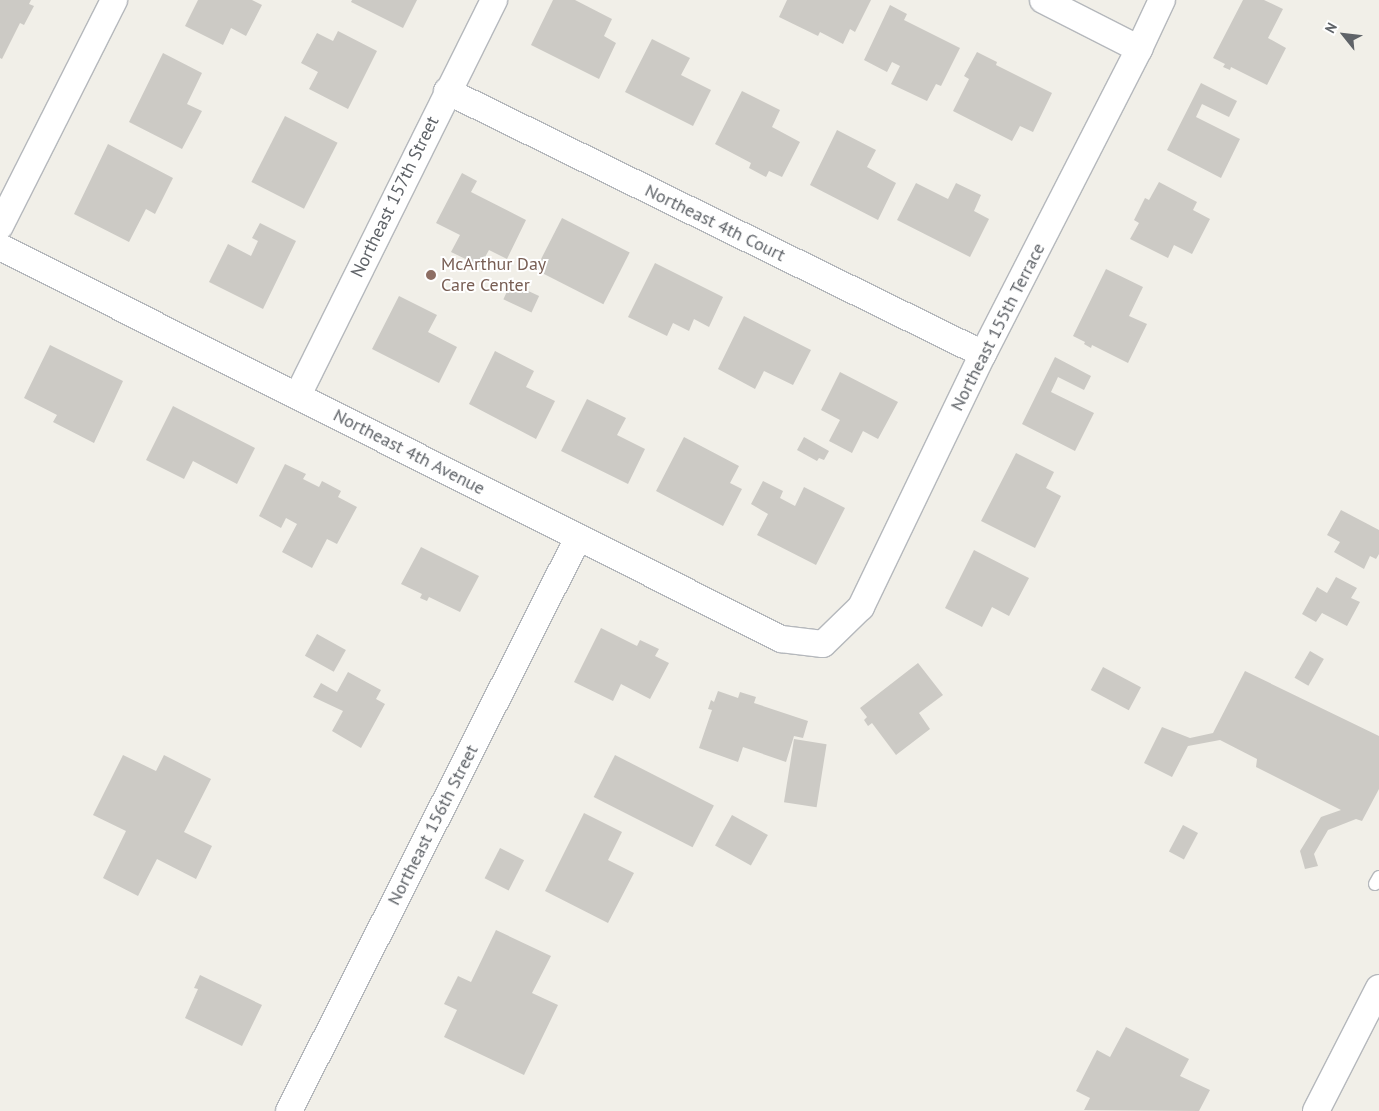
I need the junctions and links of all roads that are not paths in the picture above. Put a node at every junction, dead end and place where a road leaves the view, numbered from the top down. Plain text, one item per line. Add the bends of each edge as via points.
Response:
1 (114, 0) edge
2 (494, 0) edge
3 (1043, 0) edge
4 (1162, 0) edge
5 (1139, 50) junction
6 (448, 91) junction
7 (0, 226) edge
8 (0, 247) edge
9 (983, 354) junction
10 (298, 395) junction
11 (578, 538) junction
12 (823, 644) joint
13 (1379, 988) edge
14 (289, 1111) edge
15 (1316, 1111) edge

1 - 7 street
2 - 6 street, Northeast 157th Street
3 - 5 street
4 - 5 street, Northeast 155th Terrace
5 - 9 street, Northeast 155th Terrace
6 - 9 street, Northeast 4th Court
6 - 10 street, Northeast 157th Street
8 - 10 street, Northeast 4th Avenue
9 - 12 street, Northeast 155th Terrace via 861,607
10 - 11 street, Northeast 4th Avenue
11 - 12 street, Northeast 4th Avenue via 781,639
11 - 14 street, Northeast 156th Street
13 - 15 street

